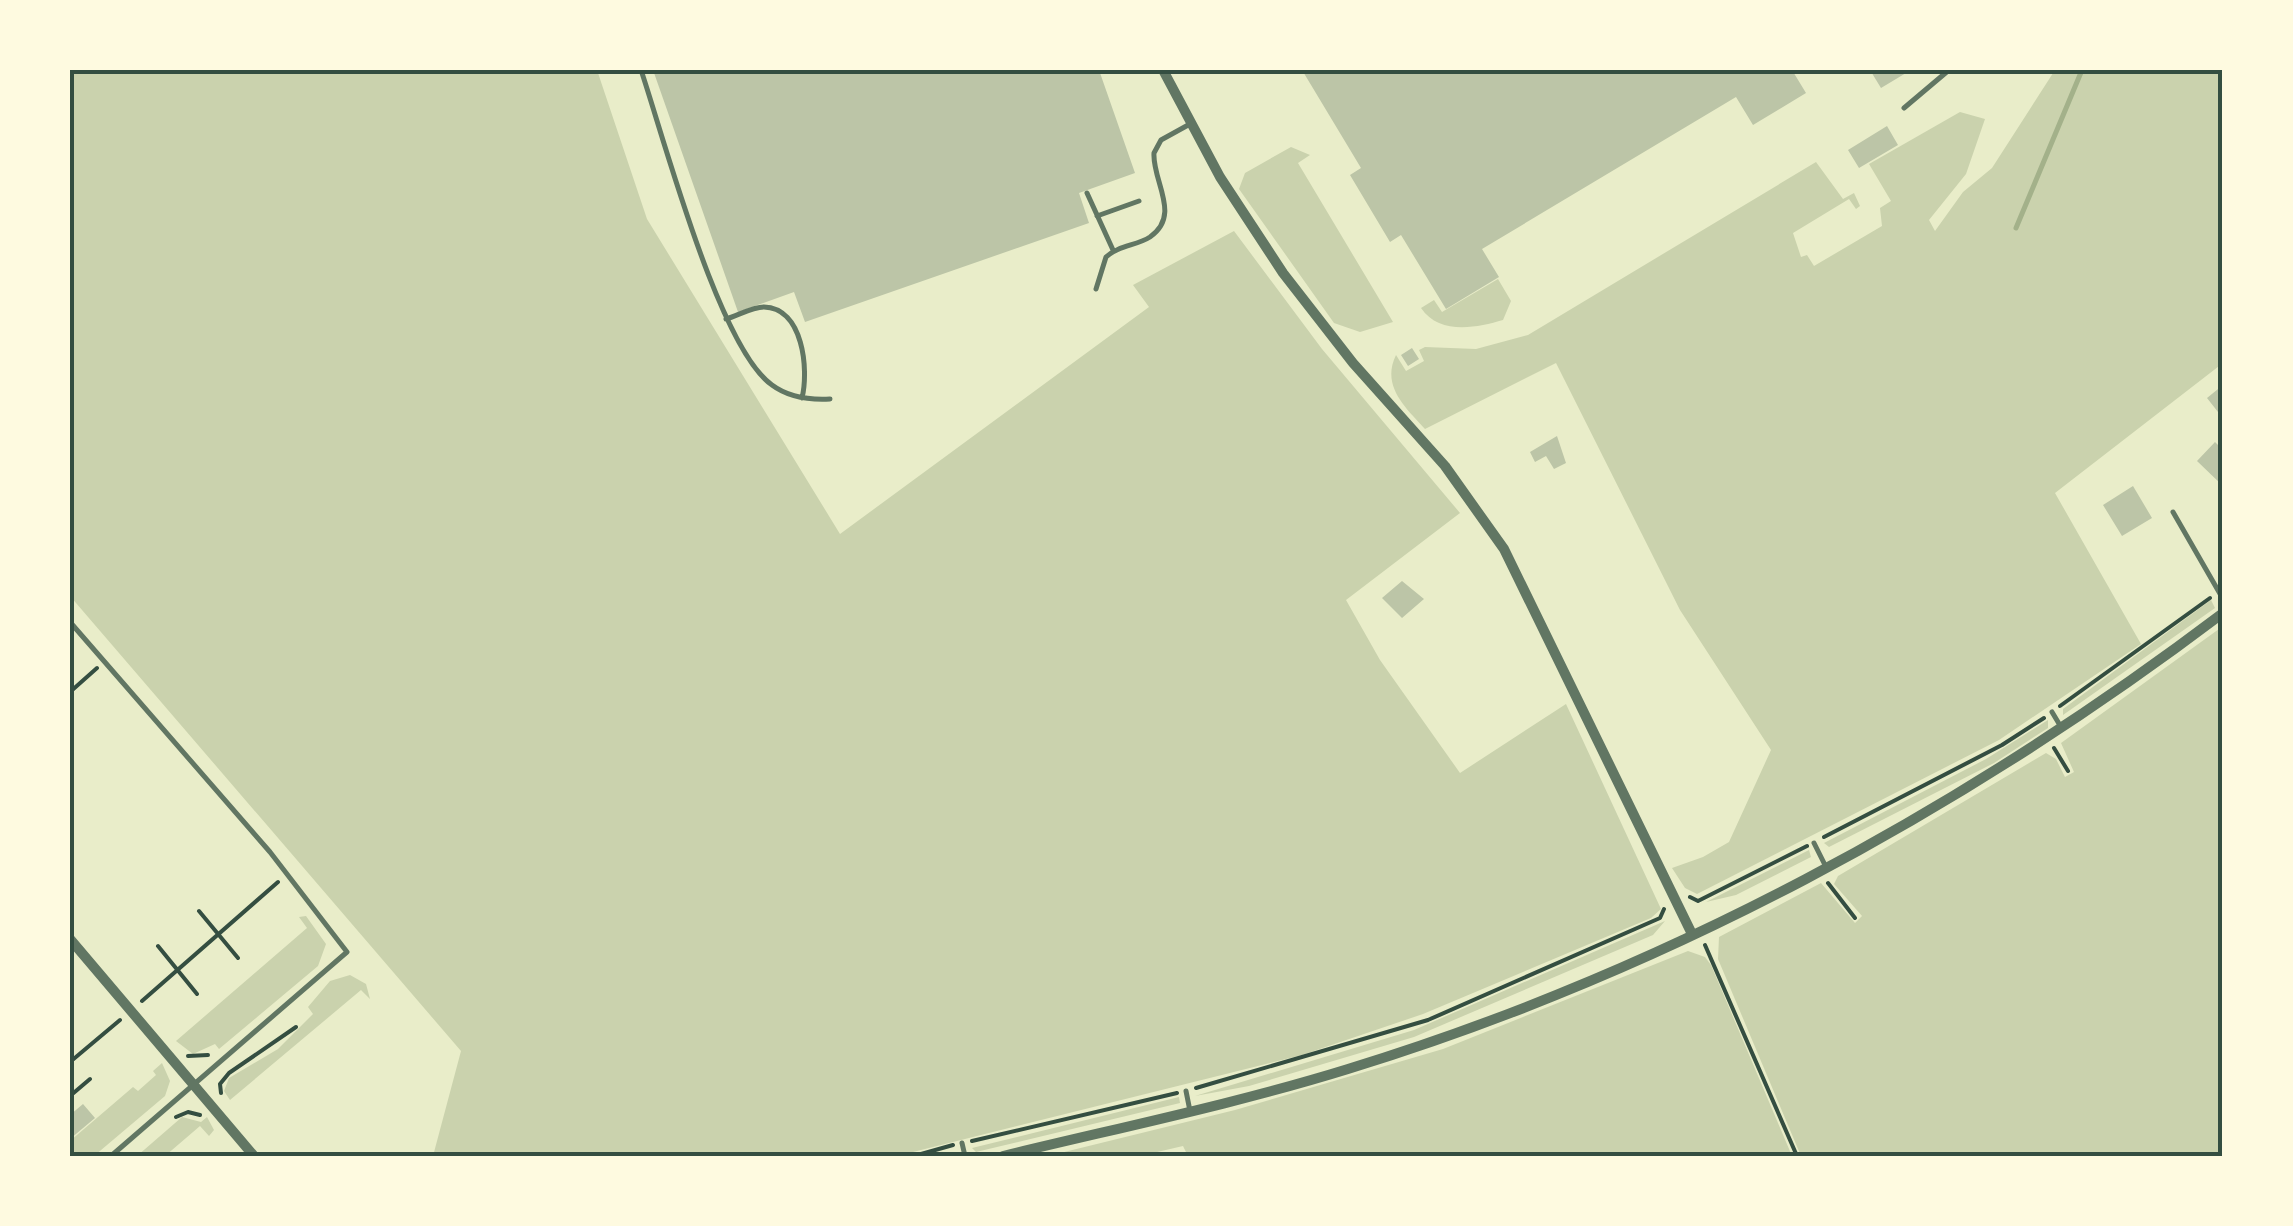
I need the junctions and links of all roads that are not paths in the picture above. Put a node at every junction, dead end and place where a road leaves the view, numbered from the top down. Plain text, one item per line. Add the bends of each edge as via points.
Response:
1 (641, 70) edge
2 (1163, 70) edge
3 (1949, 70) edge
4 (1904, 108) dead end
5 (1190, 124) junction
6 (1087, 194) dead end
7 (1139, 200) dead end
8 (1098, 216) junction
9 (1113, 250) junction
10 (1096, 289) dead end
11 (726, 320) junction
12 (802, 398) junction
13 (830, 399) dead end
14 (2174, 512) dead end
15 (2223, 599) edge
16 (2223, 613) edge
17 (70, 622) edge
18 (2052, 712) road end
19 (2063, 730) junction
20 (1814, 843) road end
21 (1824, 868) junction
22 (1695, 933) junction
23 (70, 939) edge
24 (195, 1086) junction
25 (1186, 1091) road end
26 (1190, 1111) junction
27 (962, 1143) road end
28 (111, 1156) edge
29 (254, 1156) edge
30 (965, 1156) edge
31 (1003, 1156) edge

1 - 11 lane
2 - 5 street
3 - 4 lane
5 - 9 lane via 1167,135 1154,153 1162,224 1148,239
5 - 22 street via 1283,274 1445,466 1504,549
6 - 8 lane
7 - 8 lane
8 - 9 lane
9 - 10 lane
11 - 12 lane via 754,367 772,385
11 - 12 lane via 762,307 791,320 805,372
12 - 13 lane
14 - 15 lane
16 - 19 street
17 - 24 lane via 348,952
18 - 19 lane
19 - 21 street
20 - 21 lane
21 - 22 street
22 - 26 street via 1435,1040
23 - 24 street
24 - 28 lane
24 - 29 street
25 - 26 lane
26 - 31 street
27 - 30 lane

